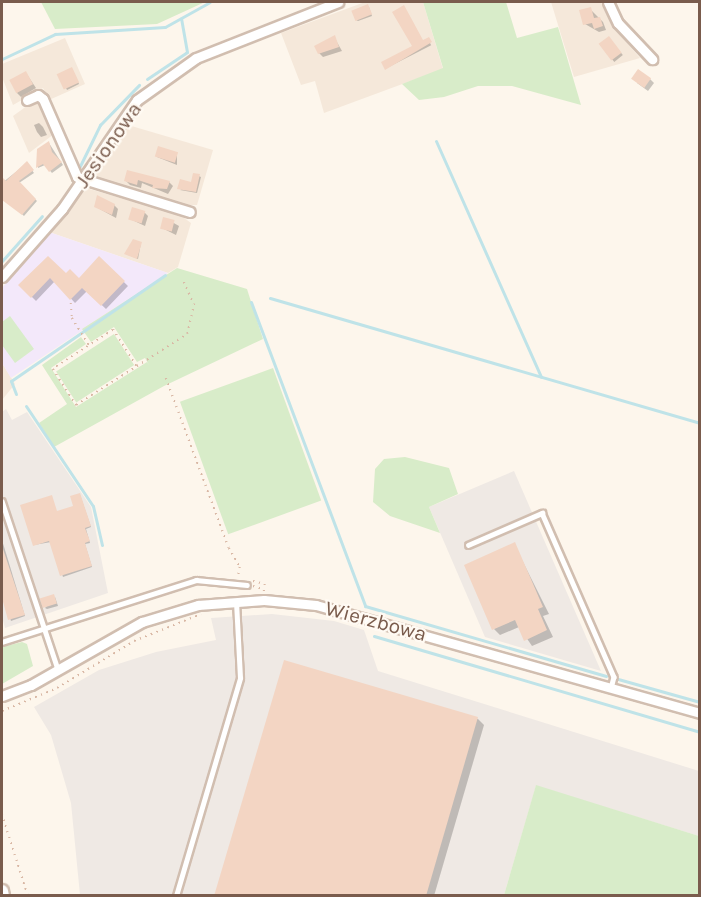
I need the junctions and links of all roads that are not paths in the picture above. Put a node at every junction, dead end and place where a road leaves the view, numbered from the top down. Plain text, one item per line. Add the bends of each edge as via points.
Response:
1 (338, 2) edge
2 (608, 2) edge
3 (652, 59) dead end
4 (27, 100) dead end
5 (83, 180) junction
6 (190, 212) dead end
7 (2, 277) edge
8 (2, 501) edge
9 (468, 545) dead end
10 (247, 585) road end
11 (236, 600) junction
12 (42, 629) junction
13 (2, 642) edge
14 (58, 669) junction
15 (611, 688) junction
16 (2, 696) edge
17 (699, 713) edge
18 (176, 896) edge

1 - 5 street, Jesionowa via 225,44 158,84 125,113
2 - 3 street via 618,23
4 - 5 street via 38,95 43,99 77,177
5 - 6 street
5 - 7 street, Jesionowa
8 - 12 lane
9 - 15 lane via 542,513 614,677
10 - 12 lane via 196,580
11 - 14 street, Wierzbowa via 172,611 142,622
11 - 15 street, Wierzbowa via 303,602
11 - 18 lane via 240,678
12 - 13 lane
12 - 14 lane
14 - 16 street, Wierzbowa
15 - 17 street, Wierzbowa

